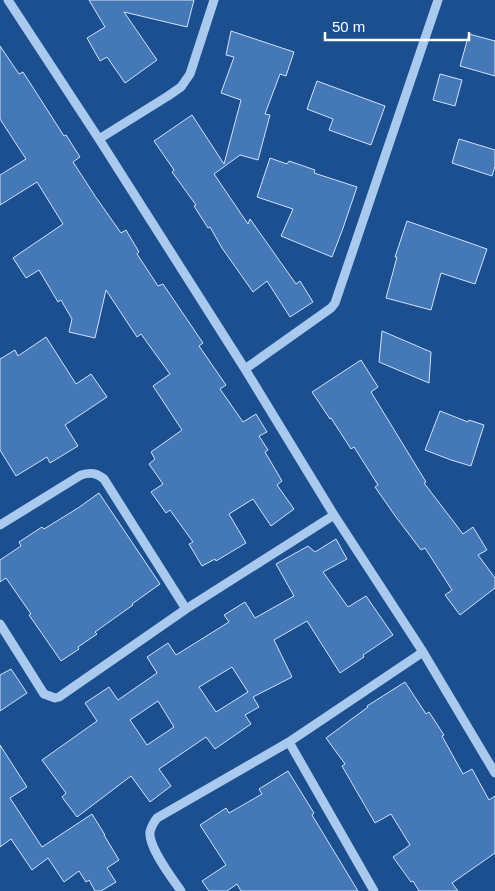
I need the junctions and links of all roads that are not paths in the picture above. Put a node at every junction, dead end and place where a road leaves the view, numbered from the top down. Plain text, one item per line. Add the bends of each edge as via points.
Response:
1 (8, 0) edge
2 (214, 0) edge
3 (438, 0) edge
4 (98, 139) junction
5 (245, 370) junction
6 (334, 515) junction
7 (0, 525) edge
8 (186, 609) junction
9 (0, 624) edge
10 (423, 652) junction
11 (289, 742) junction
12 (495, 773) edge
13 (181, 891) edge
14 (374, 891) edge

1 - 4 street
2 - 4 street via 190,74 181,87
3 - 5 street via 334,303
4 - 5 street
5 - 6 street
6 - 8 street
6 - 10 street
7 - 8 street via 82,475 99,475
8 - 9 street via 63,696 55,698 44,694
10 - 11 street
10 - 12 street
11 - 13 street via 157,818 150,832 152,846
11 - 14 street

